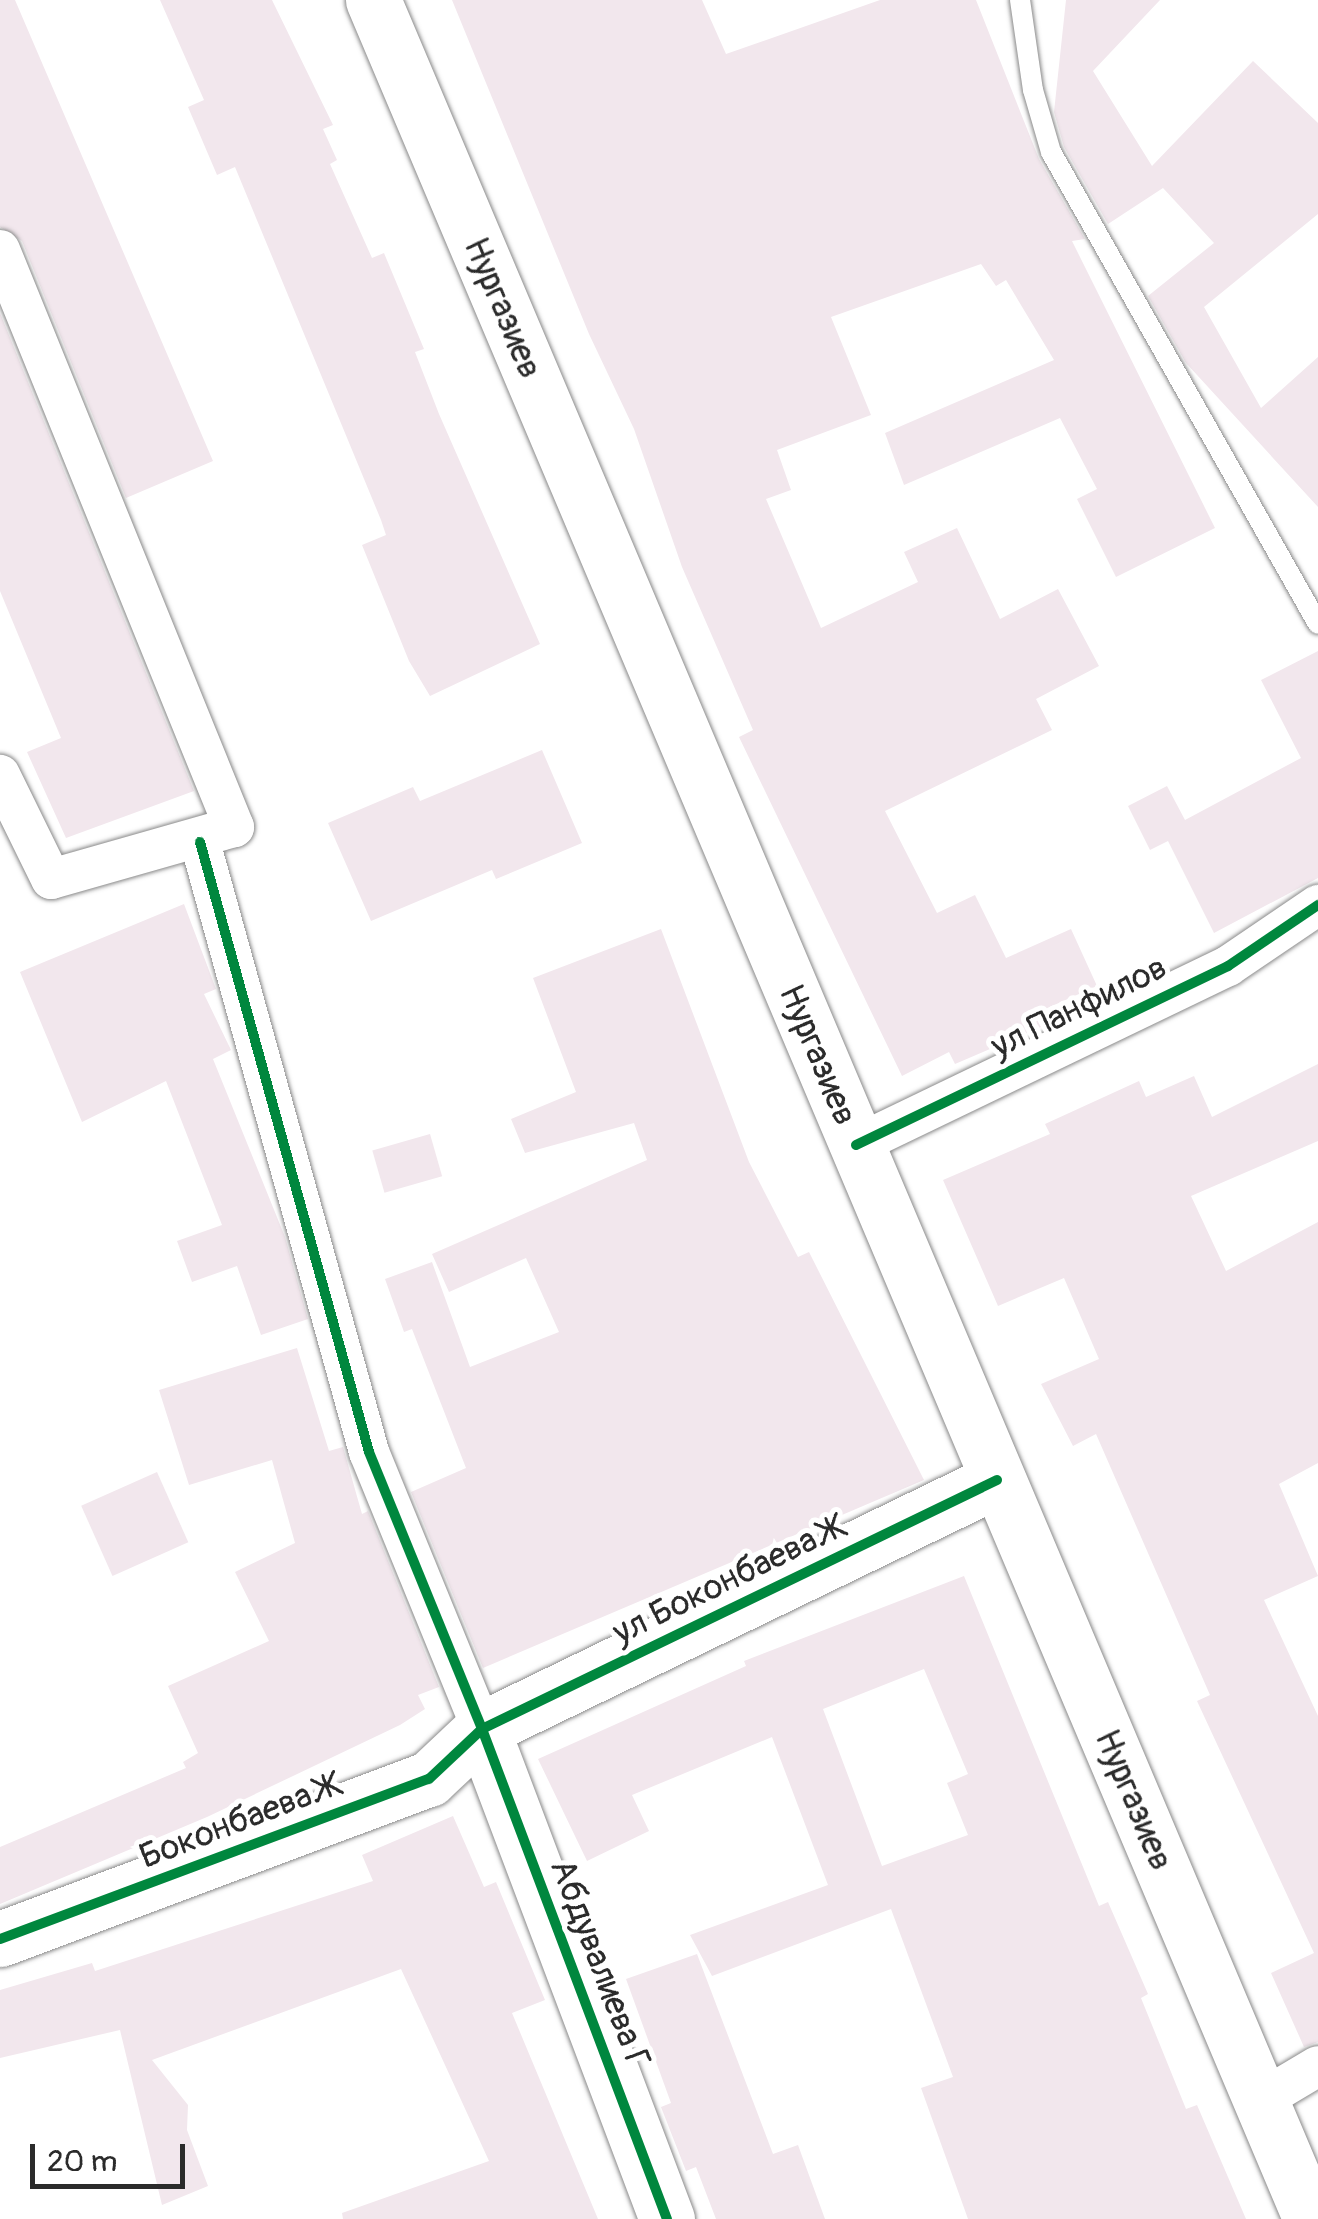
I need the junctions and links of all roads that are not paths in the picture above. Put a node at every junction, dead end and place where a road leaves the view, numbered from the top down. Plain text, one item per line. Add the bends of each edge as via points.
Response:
1 (373, 0) edge
2 (1020, 0) edge
3 (0, 250) edge
4 (1318, 624) edge
5 (0, 775) edge
6 (200, 842) junction
7 (1318, 905) edge
8 (856, 1145) junction
9 (997, 1480) junction
10 (482, 1729) junction
11 (0, 1939) edge
12 (1318, 2066) edge
13 (1261, 2100) junction
14 (666, 2219) edge
15 (1311, 2219) edge

1 - 8 main road, Нургазиев
2 - 4 lane via 1032,90 1050,152
3 - 6 street via 234,827
5 - 6 street via 52,879
6 - 10 street via 369,1452
7 - 8 street, ул Панфилов via 1228,966
8 - 9 main road, Нургазиев
9 - 10 main road, ул Боконбаева.Ж
9 - 13 main road, Нургазиев
10 - 11 main road, Боконбаева.Ж via 428,1779
10 - 14 main road, Абдувалиева Г
12 - 13 street
13 - 15 main road, Нургазиев

